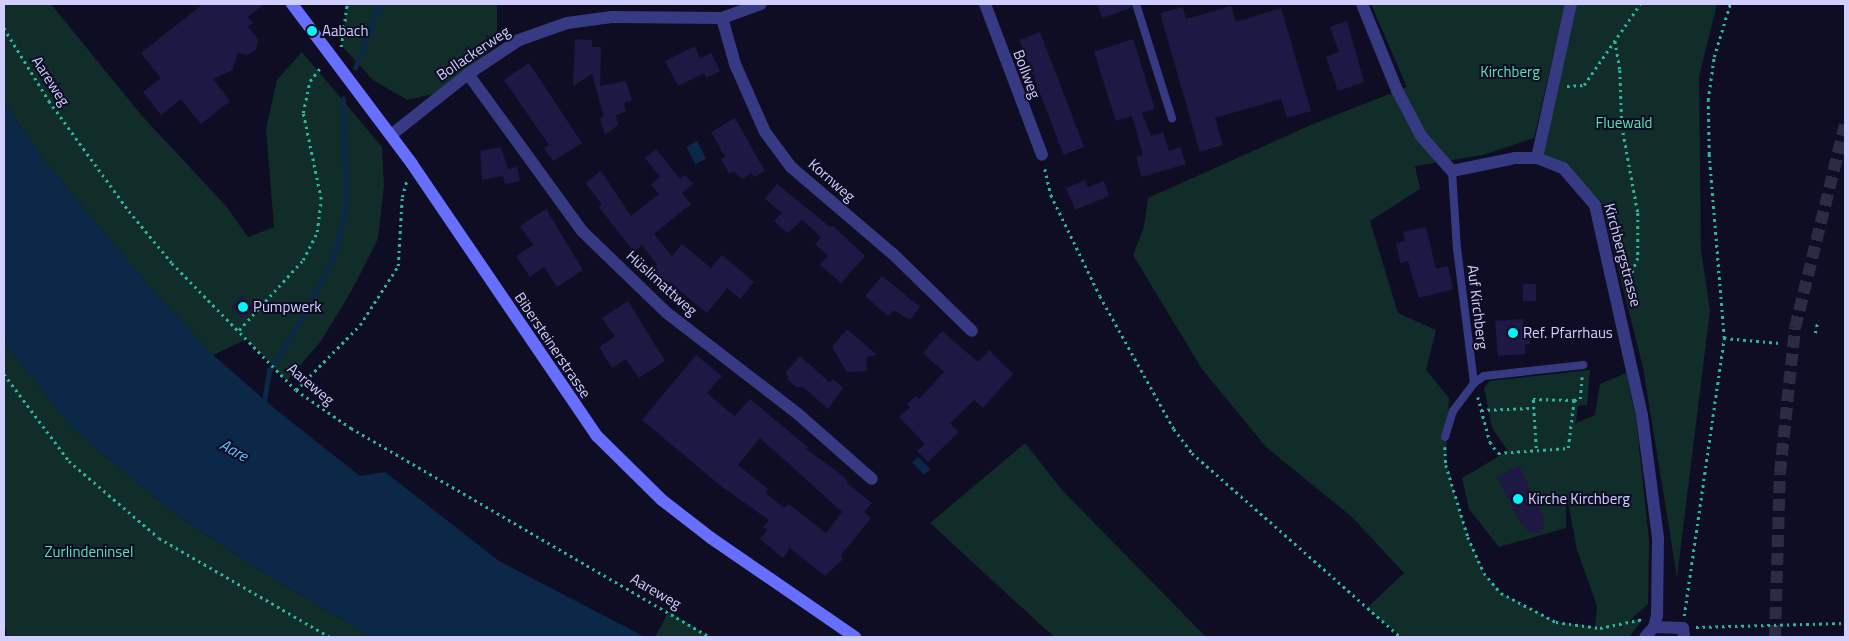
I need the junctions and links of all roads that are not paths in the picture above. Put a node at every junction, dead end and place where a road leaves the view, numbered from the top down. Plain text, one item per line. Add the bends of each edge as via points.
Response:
1 (292, 4) edge
2 (761, 4) edge
3 (985, 4) edge
4 (1136, 4) edge
5 (1362, 4) edge
6 (1571, 4) edge
7 (722, 18) junction
8 (468, 74) junction
9 (1172, 118) dead end
10 (391, 135) junction
11 (1042, 155) road end
12 (1537, 158) junction
13 (1452, 172) junction
14 (972, 332) dead end
15 (1582, 366) road end
16 (1474, 383) junction
17 (1445, 437) road end
18 (872, 479) dead end
19 (1651, 630) edge
20 (1683, 632) edge
21 (855, 637) edge

1 - 10 main road, Bibersteinerstrasse
2 - 7 street, Bollackerweg
3 - 11 street, Bollweg
4 - 9 lane
5 - 13 street via 1397,90 1421,136
6 - 12 street
7 - 8 street, Bollackerweg via 612,17 567,23 519,40
7 - 14 street, Kornweg via 735,64 765,132 791,167 893,254
8 - 10 street, Bollackerweg
8 - 18 street, Hüslimattweg via 582,231 667,312 798,414
10 - 21 main road, Bibersteinerstrasse via 596,436 662,500 711,538
12 - 13 street, Kirchbergstrasse via 1515,158
12 - 19 street, Kirchbergstrasse via 1563,168 1595,205 1615,285 1642,416 1657,529
13 - 16 lane, Auf Kirchberg via 1457,249
15 - 16 lane via 1484,376
16 - 17 lane via 1453,411
19 - 20 street

